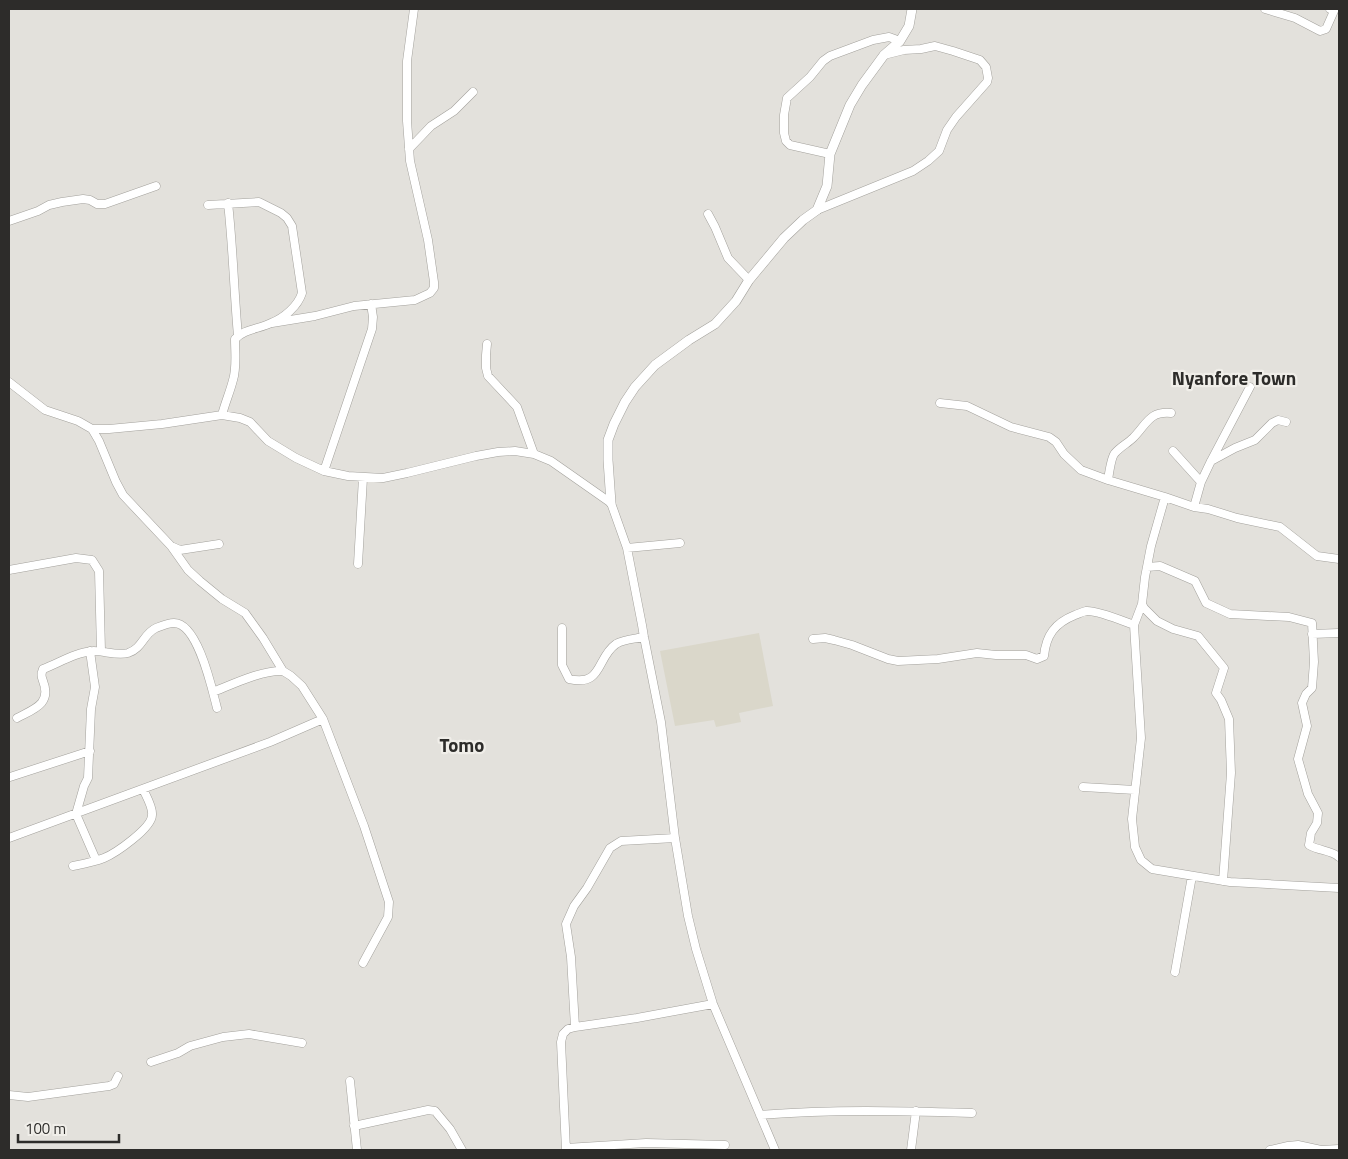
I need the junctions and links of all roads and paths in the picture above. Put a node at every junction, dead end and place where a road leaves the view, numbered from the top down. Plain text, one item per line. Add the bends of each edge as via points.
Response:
1 (414, 9) edge
2 (912, 9) edge
3 (1265, 9) edge
4 (1333, 9) edge
5 (900, 41) junction
6 (884, 55) junction
7 (473, 92) dead end
8 (409, 149) junction
9 (830, 154) junction
10 (156, 186) dead end
11 (228, 204) junction
12 (208, 205) dead end
13 (817, 210) junction
14 (708, 214) dead end
15 (9, 221) edge
16 (750, 280) junction
17 (371, 304) junction
18 (272, 323) junction
19 (238, 336) junction
20 (487, 344) dead end
21 (9, 382) edge
22 (1250, 387) dead end
23 (940, 403) dead end
24 (1171, 414) dead end
25 (222, 415) junction
26 (1286, 422) dead end
27 (92, 429) junction
28 (1173, 451) dead end
29 (534, 454) junction
30 (1211, 461) junction
31 (324, 471) junction
32 (363, 478) junction
33 (1108, 480) junction
34 (1201, 482) junction
35 (1165, 497) junction
36 (611, 503) junction
37 (1194, 507) junction
38 (680, 543) dead end
39 (219, 544) dead end
40 (170, 546) junction
41 (627, 548) junction
42 (1339, 559) edge
43 (358, 564) dead end
44 (1147, 567) junction
45 (9, 570) edge
46 (1142, 604) junction
47 (1134, 625) junction
48 (562, 628) dead end
49 (1339, 633) edge
50 (1312, 634) junction
51 (644, 637) junction
52 (813, 640) dead end
53 (101, 651) junction
54 (90, 652) junction
55 (283, 671) junction
56 (213, 692) junction
57 (217, 708) dead end
58 (17, 718) dead end
59 (324, 720) junction
60 (90, 751) junction
61 (10, 777) edge
62 (1083, 787) dead end
63 (143, 789) junction
64 (1136, 790) junction
65 (76, 814) junction
66 (9, 838) edge
67 (675, 838) junction
68 (1339, 858) edge
69 (96, 860) junction
70 (73, 866) dead end
71 (1192, 876) junction
72 (1223, 881) junction
73 (1339, 888) edge
74 (363, 962) dead end
75 (1175, 972) dead end
76 (712, 1004) junction
77 (575, 1027) junction
78 (302, 1043) dead end
79 (151, 1062) dead end
80 (118, 1076) dead end
81 (350, 1081) dead end
82 (9, 1095) edge
83 (916, 1111) junction
84 (972, 1113) dead end
85 (760, 1115) junction
86 (354, 1126) junction
87 (725, 1145) dead end
88 (566, 1149) edge
89 (1339, 1149) edge
90 (357, 1150) edge
91 (462, 1150) edge
92 (775, 1150) edge
93 (912, 1150) edge
94 (1270, 1150) edge

1 - 8 street via 407,61
2 - 5 street via 909,26
3 - 4 street via 1295,18 1320,31 1329,24
5 - 6 street
5 - 9 street via 889,37 873,40 830,56 787,98 784,115 786,141 790,145
6 - 9 street via 850,105
6 - 13 street via 935,46 980,60 986,67 988,78 947,130 939,151 928,161 913,171
7 - 8 street via 454,111 431,126
8 - 17 street via 428,240 434,288 430,294 414,300
9 - 13 street via 827,186
10 - 15 street via 105,204 83,200 49,205
11 - 12 street
11 - 18 street via 260,202 281,213 292,226 301,299
11 - 19 street
13 - 16 street via 784,238
14 - 16 street via 728,258
16 - 36 street via 715,324 656,365 625,402 608,440
17 - 18 street
17 - 31 street via 372,330
18 - 19 street
19 - 25 street via 234,339 234,379
20 - 29 street via 488,376 517,407
21 - 27 street via 45,410
22 - 30 street
23 - 33 street via 967,406 1011,427 1049,437 1081,470
24 - 33 street via 1150,417 1133,439 1114,454
25 - 27 street via 162,424
25 - 31 street via 250,422 277,448
26 - 30 street via 1278,420 1272,423 1256,440
27 - 40 street via 123,495
28 - 34 street
29 - 32 street via 498,452 407,474
29 - 36 street
30 - 34 street
31 - 32 street
32 - 43 street
33 - 35 street
34 - 37 street
35 - 37 street
35 - 44 street
36 - 41 street
37 - 42 street via 1280,527 1317,556
38 - 41 street
39 - 40 street via 180,550
40 - 55 street via 200,581 222,600 245,612
41 - 51 street
44 - 46 street
44 - 50 street via 1160,566 1195,582 1206,603 1230,614 1312,623
45 - 53 street via 76,558 92,560 99,571
46 - 47 street
46 - 72 street via 1157,621 1198,636 1224,668 1216,693 1230,728 1231,773
47 - 52 street via 1086,611 1053,630 1044,656 1037,658 977,653 898,661 834,640
47 - 64 street via 1141,738
48 - 51 street via 562,665 569,679 578,681 588,680 600,669 608,651 616,645
49 - 50 street
50 - 68 street via 1312,688 1302,703 1307,726 1298,760 1308,794 1318,812 1310,845 1337,854
51 - 67 street via 661,722
53 - 54 street
53 - 56 street via 127,653 137,649 153,629 174,623 180,625 194,638
54 - 58 street via 41,672 47,690 43,702
54 - 60 street via 95,687
55 - 56 street via 258,675
55 - 59 street via 302,686
56 - 57 street
59 - 63 street
59 - 74 street via 389,902 388,917
60 - 61 street
60 - 65 street via 88,778
62 - 64 street
63 - 65 street
63 - 69 street via 153,817 148,825 132,840
64 - 71 street via 1132,819 1135,846 1141,860 1152,869
65 - 66 street
65 - 69 street
67 - 76 street via 690,924
67 - 77 street via 615,844 574,906 566,924
69 - 70 street
71 - 72 street
71 - 75 street
72 - 73 street
76 - 77 street
76 - 85 street
77 - 88 street via 563,1034 561,1042
78 - 79 street via 249,1034 223,1037
80 - 82 street via 109,1086 28,1097
81 - 86 street
83 - 84 street
83 - 85 street via 802,1111
83 - 93 street
85 - 92 street
86 - 90 street
86 - 91 street via 435,1111
87 - 88 street via 646,1143
89 - 94 street via 1320,1150 1298,1145

